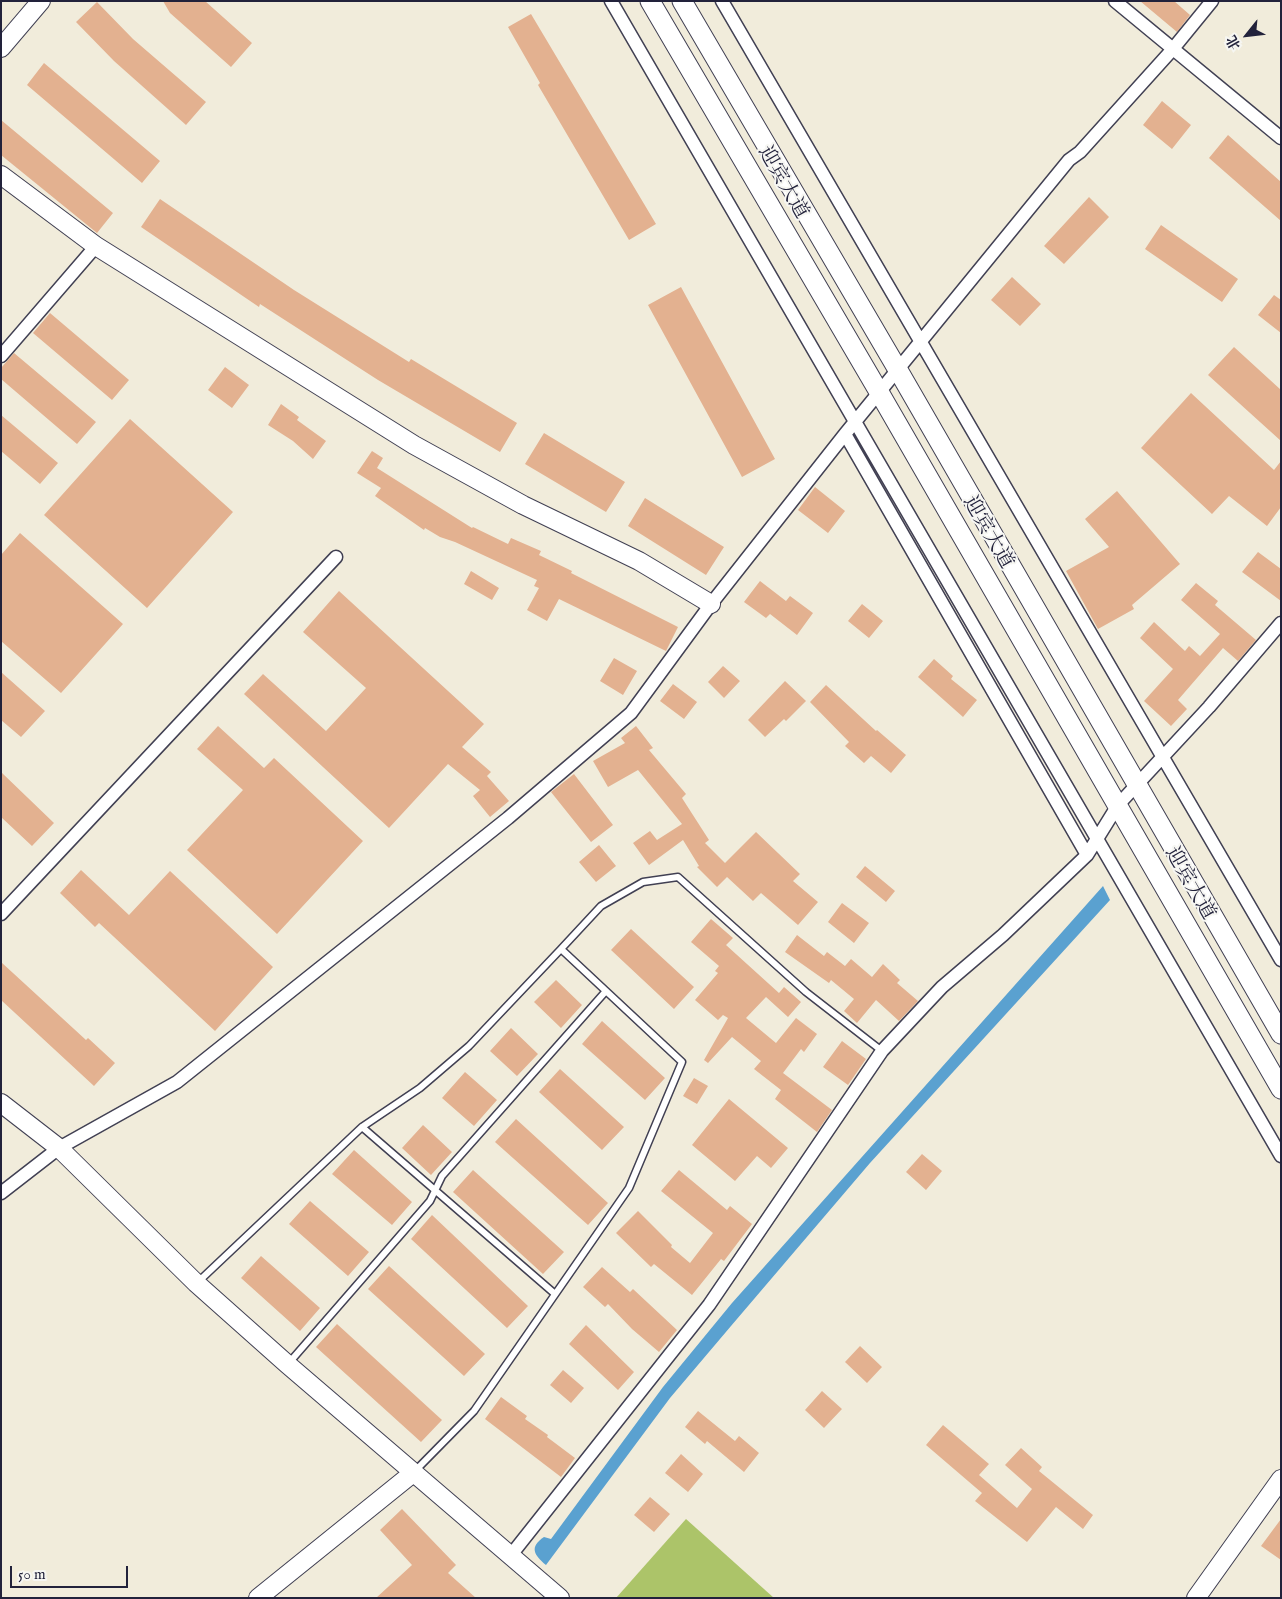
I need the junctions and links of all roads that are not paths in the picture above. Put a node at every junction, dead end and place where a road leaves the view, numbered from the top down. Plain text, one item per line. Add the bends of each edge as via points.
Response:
1 (41, 1) edge
2 (611, 1) edge
3 (650, 1) edge
4 (682, 1) edge
5 (722, 1) edge
6 (1116, 1) edge
7 (1212, 1) edge
8 (1, 48) edge
9 (1172, 50) junction
10 (1281, 138) edge
11 (1, 175) edge
12 (96, 246) junction
13 (921, 342) junction
14 (1, 356) edge
15 (898, 370) junction
16 (879, 392) junction
17 (856, 421) junction
18 (845, 434) junction
19 (336, 557) dead end
20 (711, 604) junction
21 (1281, 623) edge
22 (1163, 757) junction
23 (1138, 786) junction
24 (1118, 805) junction
25 (1098, 837) junction
26 (1088, 855) junction
27 (1, 914) edge
28 (561, 949) junction
29 (1281, 960) edge
30 (606, 991) junction
31 (1281, 1034) edge
32 (882, 1051) junction
33 (1281, 1089) edge
34 (1, 1103) edge
35 (362, 1127) junction
36 (59, 1148) junction
37 (1281, 1156) edge
38 (436, 1189) junction
39 (1, 1193) edge
40 (196, 1283) junction
41 (555, 1294) junction
42 (288, 1364) junction
43 (413, 1473) junction
44 (1281, 1479) edge
45 (511, 1555) junction
46 (258, 1598) edge
47 (560, 1598) edge
48 (1196, 1598) edge

1 - 8 street
2 - 17 street
3 - 16 main road, 迎宾大道
4 - 15 main road, 迎宾大道
5 - 13 street
6 - 9 street
7 - 9 street
9 - 10 street
9 - 13 street via 1080,152 1069,160
11 - 12 street
12 - 14 street
12 - 20 street via 414,445 523,505 639,561
13 - 15 street
13 - 22 street
15 - 16 street
15 - 23 main road, 迎宾大道
16 - 17 street
16 - 24 main road, 迎宾大道
17 - 18 street
17 - 25 street
18 - 20 street
18 - 26 street
19 - 27 street
20 - 36 street via 631,713 508,818 177,1082
21 - 22 street
22 - 23 street
22 - 29 street
23 - 24 street
23 - 31 main road, 迎宾大道
24 - 25 street
24 - 33 main road, 迎宾大道
25 - 26 street
25 - 37 street
26 - 32 street via 942,987
28 - 30 lane
28 - 32 lane via 601,906 643,882 678,877 806,992
28 - 35 lane via 468,1046 420,1088
30 - 38 lane via 442,1176
30 - 41 lane via 682,1062 629,1188
32 - 45 street via 709,1305
34 - 36 street
35 - 38 lane
35 - 40 lane
36 - 39 street
36 - 40 street
38 - 41 lane
38 - 42 lane via 430,1201
40 - 42 street
41 - 43 lane via 474,1411
42 - 43 street
43 - 45 street
43 - 46 street
44 - 48 street
45 - 47 street

